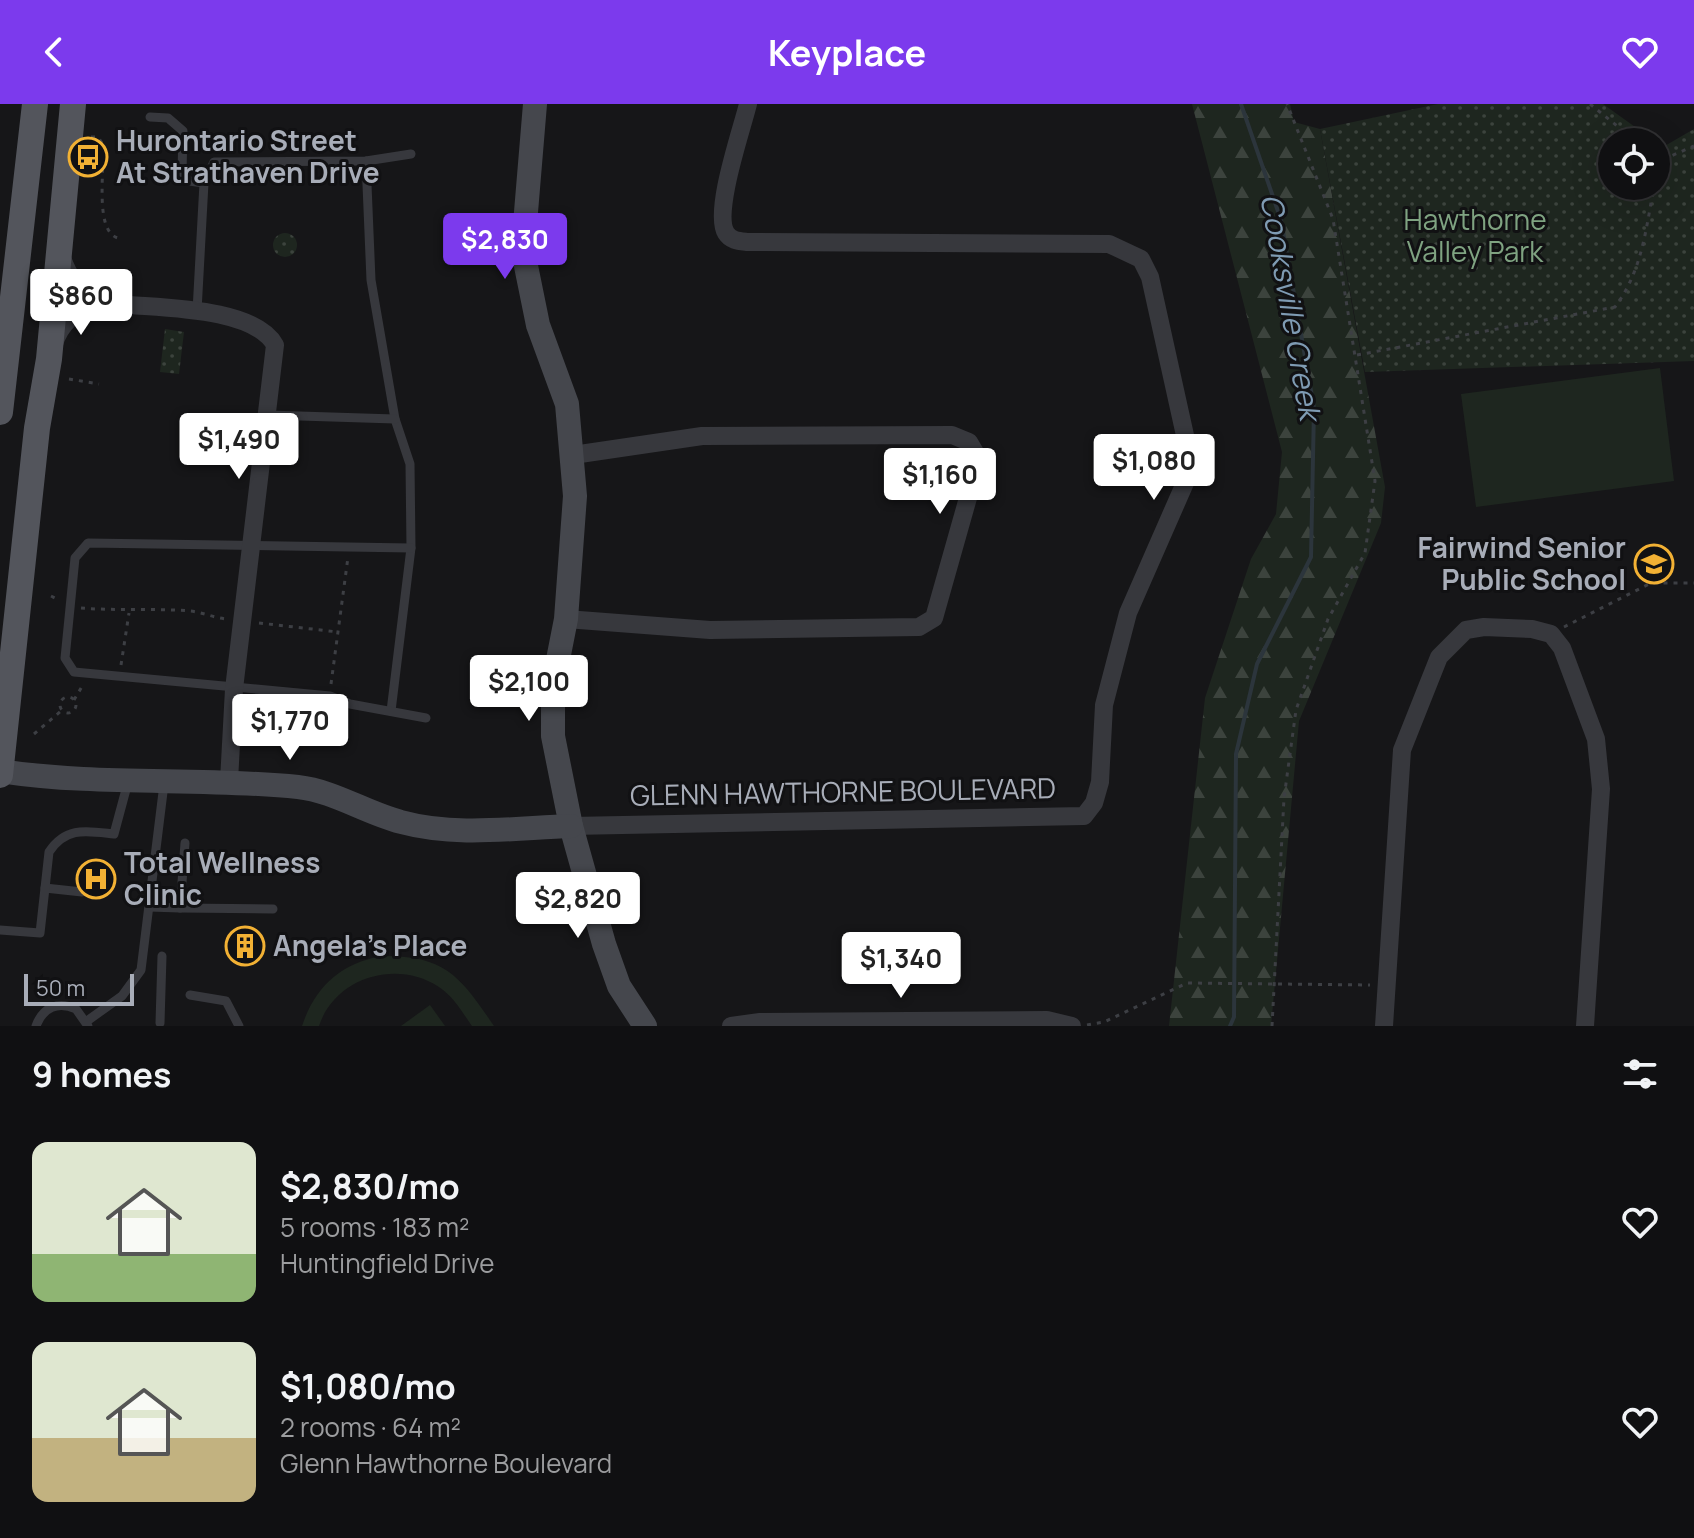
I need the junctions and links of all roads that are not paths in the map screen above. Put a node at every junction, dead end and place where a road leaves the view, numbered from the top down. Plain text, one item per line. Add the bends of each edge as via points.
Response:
1 (35, 104) edge
2 (73, 104) edge
3 (535, 104) edge
4 (748, 104) edge
5 (150, 117) dead end
6 (411, 154) dead end
7 (366, 161) junction
8 (204, 183) junction
9 (59, 249) junction
10 (94, 301) junction
11 (197, 311) junction
12 (49, 359) junction
13 (0, 412) edge
14 (268, 415) junction
15 (395, 419) junction
16 (573, 455) junction
17 (253, 543) junction
18 (411, 548) junction
19 (566, 619) junction
20 (234, 689) junction
21 (391, 711) junction
22 (426, 718) dead end
23 (0, 772) edge
24 (165, 780) junction
25 (229, 781) junction
26 (129, 782) junction
27 (571, 826) junction
28 (185, 843) dead end
29 (45, 888) junction
30 (82, 892) dead end
31 (149, 907) junction
32 (180, 908) junction
33 (273, 909) dead end
34 (0, 930) edge
35 (162, 956) dead end
36 (190, 995) dead end
37 (160, 1023) dead end
38 (87, 1024) edge
39 (36, 1026) edge
40 (239, 1026) edge
41 (645, 1026) edge
42 (731, 1026) edge
43 (1072, 1026) edge
44 (1384, 1026) edge
45 (1585, 1026) edge

1 - 13 main road
2 - 9 main road
3 - 16 street via 526,266 538,325 567,404
4 - 27 street, GLENN HAWTHORNE BOULEVARD via 722,217 731,239 1109,244 1141,259 1150,277 1192,467 1128,613 1104,705 1100,782 1084,816
5 - 8 lane via 168,118 183,131 182,172 189,181
6 - 7 lane
7 - 8 lane via 214,162
7 - 15 lane via 371,280
8 - 11 lane
9 - 10 street via 66,271
9 - 12 main road
10 - 11 street
10 - 12 street via 57,332
11 - 14 street via 257,325 269,334 276,354
12 - 23 main road
14 - 15 lane
14 - 17 street
15 - 18 lane via 410,464
16 - 19 street
16 - 19 street via 702,436 952,435 969,442 979,459 934,618 919,627 710,630
17 - 18 lane
17 - 20 street
17 - 20 lane via 88,543 75,558 65,658 74,672
18 - 21 lane
19 - 27 street via 553,714
20 - 21 lane via 252,686 330,696
20 - 25 street
21 - 22 lane
23 - 26 street, GLENN HAWTHORNE BOULEVARD
24 - 25 street, GLENN HAWTHORNE BOULEVARD
24 - 26 street, GLENN HAWTHORNE BOULEVARD
24 - 31 lane
25 - 27 street, GLENN HAWTHORNE BOULEVARD via 303,787 399,822 443,831
26 - 29 lane via 114,834 75,830 65,835 49,852
27 - 41 street via 619,986
28 - 32 lane
29 - 30 lane
29 - 34 lane via 40,933
31 - 32 lane
31 - 38 lane via 141,970 122,996
32 - 33 lane
35 - 37 lane
36 - 40 lane via 226,1001
38 - 39 lane via 76,1009 60,1005 42,1013
42 - 43 street via 1047,1020
44 - 45 street via 1402,750 1439,657 1466,630 1532,629 1551,634 1562,648 1601,766

